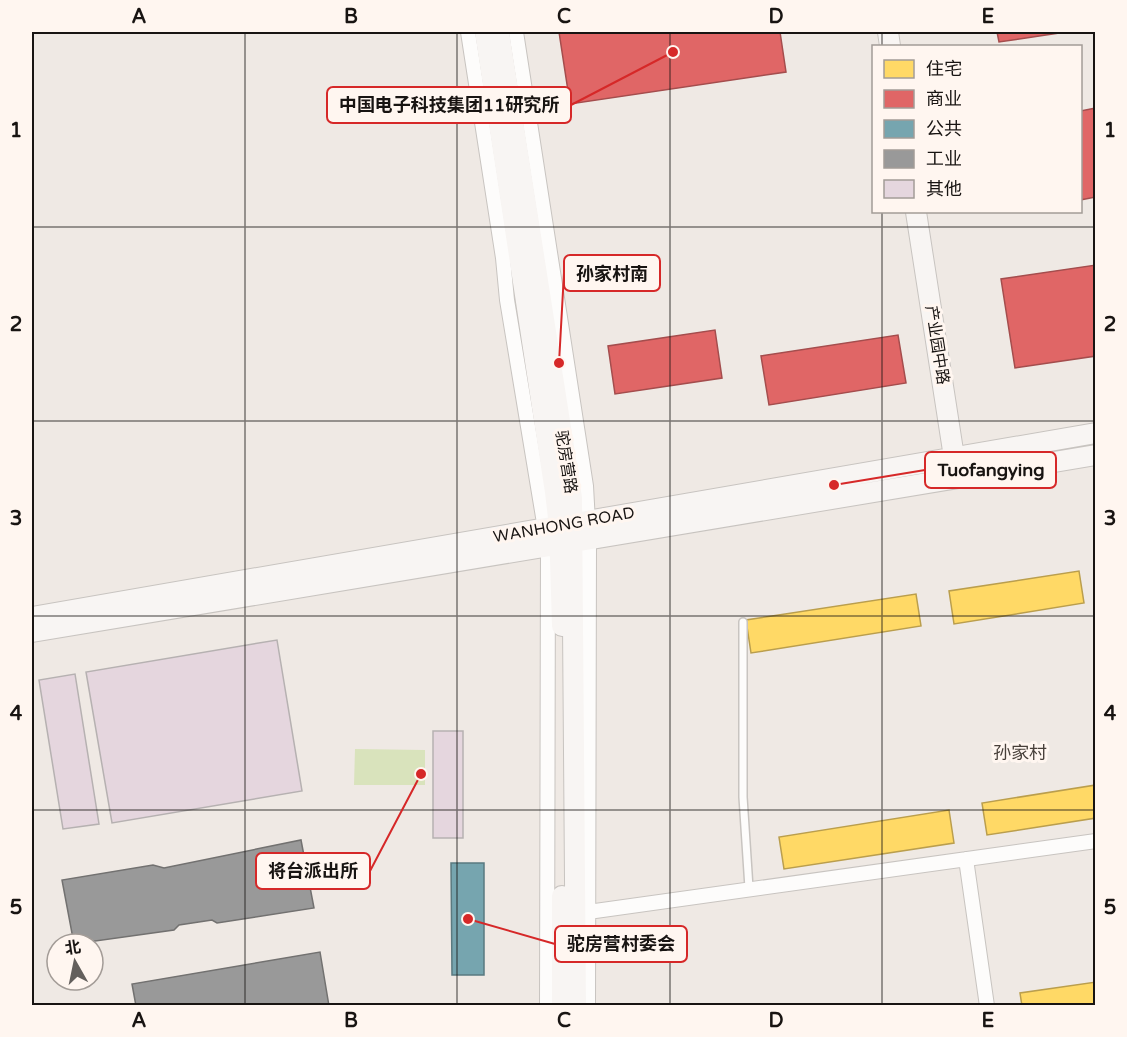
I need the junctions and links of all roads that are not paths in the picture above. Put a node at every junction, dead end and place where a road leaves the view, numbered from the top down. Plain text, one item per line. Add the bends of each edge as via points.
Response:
1 (468, 32) edge
2 (485, 32) edge
3 (499, 32) edge
4 (516, 32) edge
5 (916, 213) edge
6 (1095, 433) edge
7 (1095, 455) edge
8 (954, 457) junction
9 (958, 478) junction
10 (567, 534) junction
11 (32, 617) edge
12 (743, 622) dead end
13 (32, 632) edge
14 (1095, 841) edge
15 (966, 859) junction
16 (749, 888) junction
17 (582, 913) junction
18 (548, 1005) edge
19 (562, 1005) edge
20 (576, 1005) edge
21 (588, 1005) edge
22 (987, 1005) edge

1 - 10 street via 507,300
2 - 10 street, 驼房营路
3 - 10 street, 驼房营路 via 572,498
4 - 10 street via 576,416
5 - 8 street, 产业园中路
6 - 8 street, WANHONG ROAD
7 - 9 street, WANHONG ROAD
8 - 9 street, 产业园中路
8 - 10 street, WANHONG ROAD
9 - 10 street, WANHONG ROAD
10 - 11 street, WANHONG ROAD
10 - 13 street, WANHONG ROAD
10 - 17 street, 驼房营路
10 - 18 street
10 - 19 street, 驼房营路
12 - 16 lane via 743,797
14 - 15 street
15 - 16 street
15 - 22 street
16 - 17 street
17 - 20 street, 驼房营路
17 - 21 street

